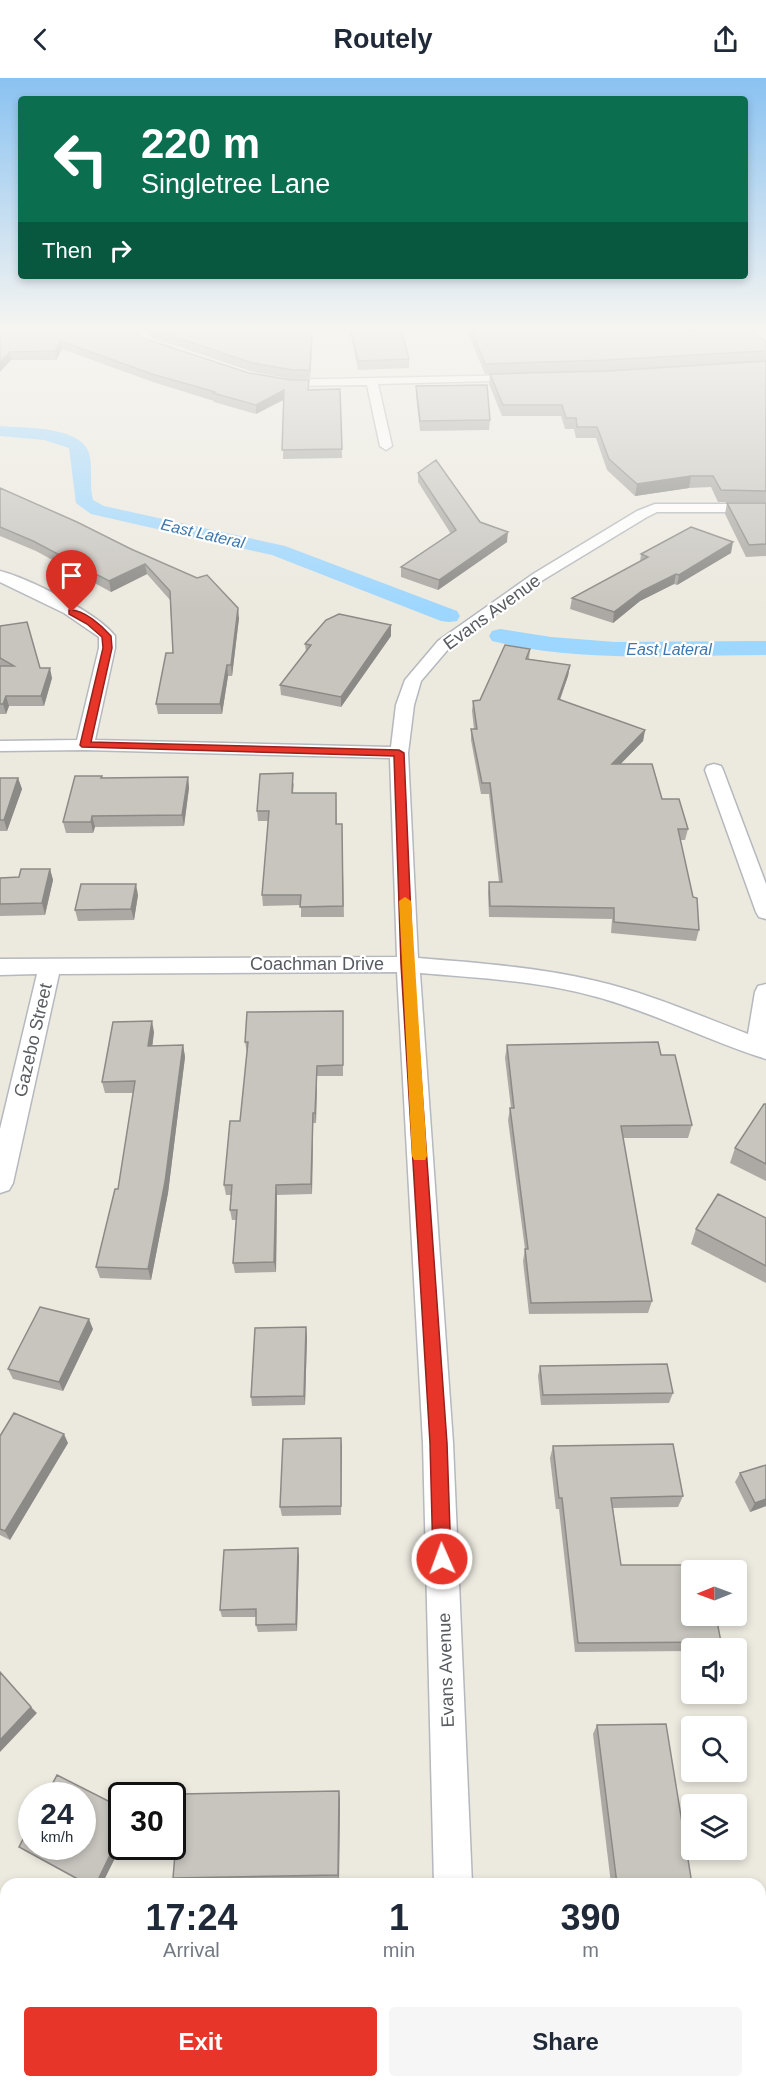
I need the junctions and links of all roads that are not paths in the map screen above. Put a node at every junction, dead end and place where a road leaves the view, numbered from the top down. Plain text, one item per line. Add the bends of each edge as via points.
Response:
1 (381, 423) edge
2 (386, 446) dead end
3 (766, 508) edge
4 (0, 576) edge
5 (85, 745) junction
6 (0, 747) edge
7 (399, 753) junction
8 (714, 770) dead end
9 (766, 912) edge
10 (407, 964) junction
11 (0, 967) edge
12 (50, 967) junction
13 (766, 992) edge
14 (762, 1048) edge
15 (0, 1183) edge
16 (453, 1878) edge

1 - 2 street
3 - 7 street, Evans Avenue via 655,508 538,577 444,644 413,680 405,705
4 - 5 street via 90,622 107,636
5 - 6 street
5 - 7 street
7 - 10 street, Evans Avenue
8 - 9 street
10 - 12 street, Coachman Drive
10 - 14 street, Coachman Drive via 526,975 597,989
10 - 16 street, Evans Avenue via 438,1443
11 - 12 street, Coachman Drive
12 - 15 street, Gazebo Street
13 - 14 street

